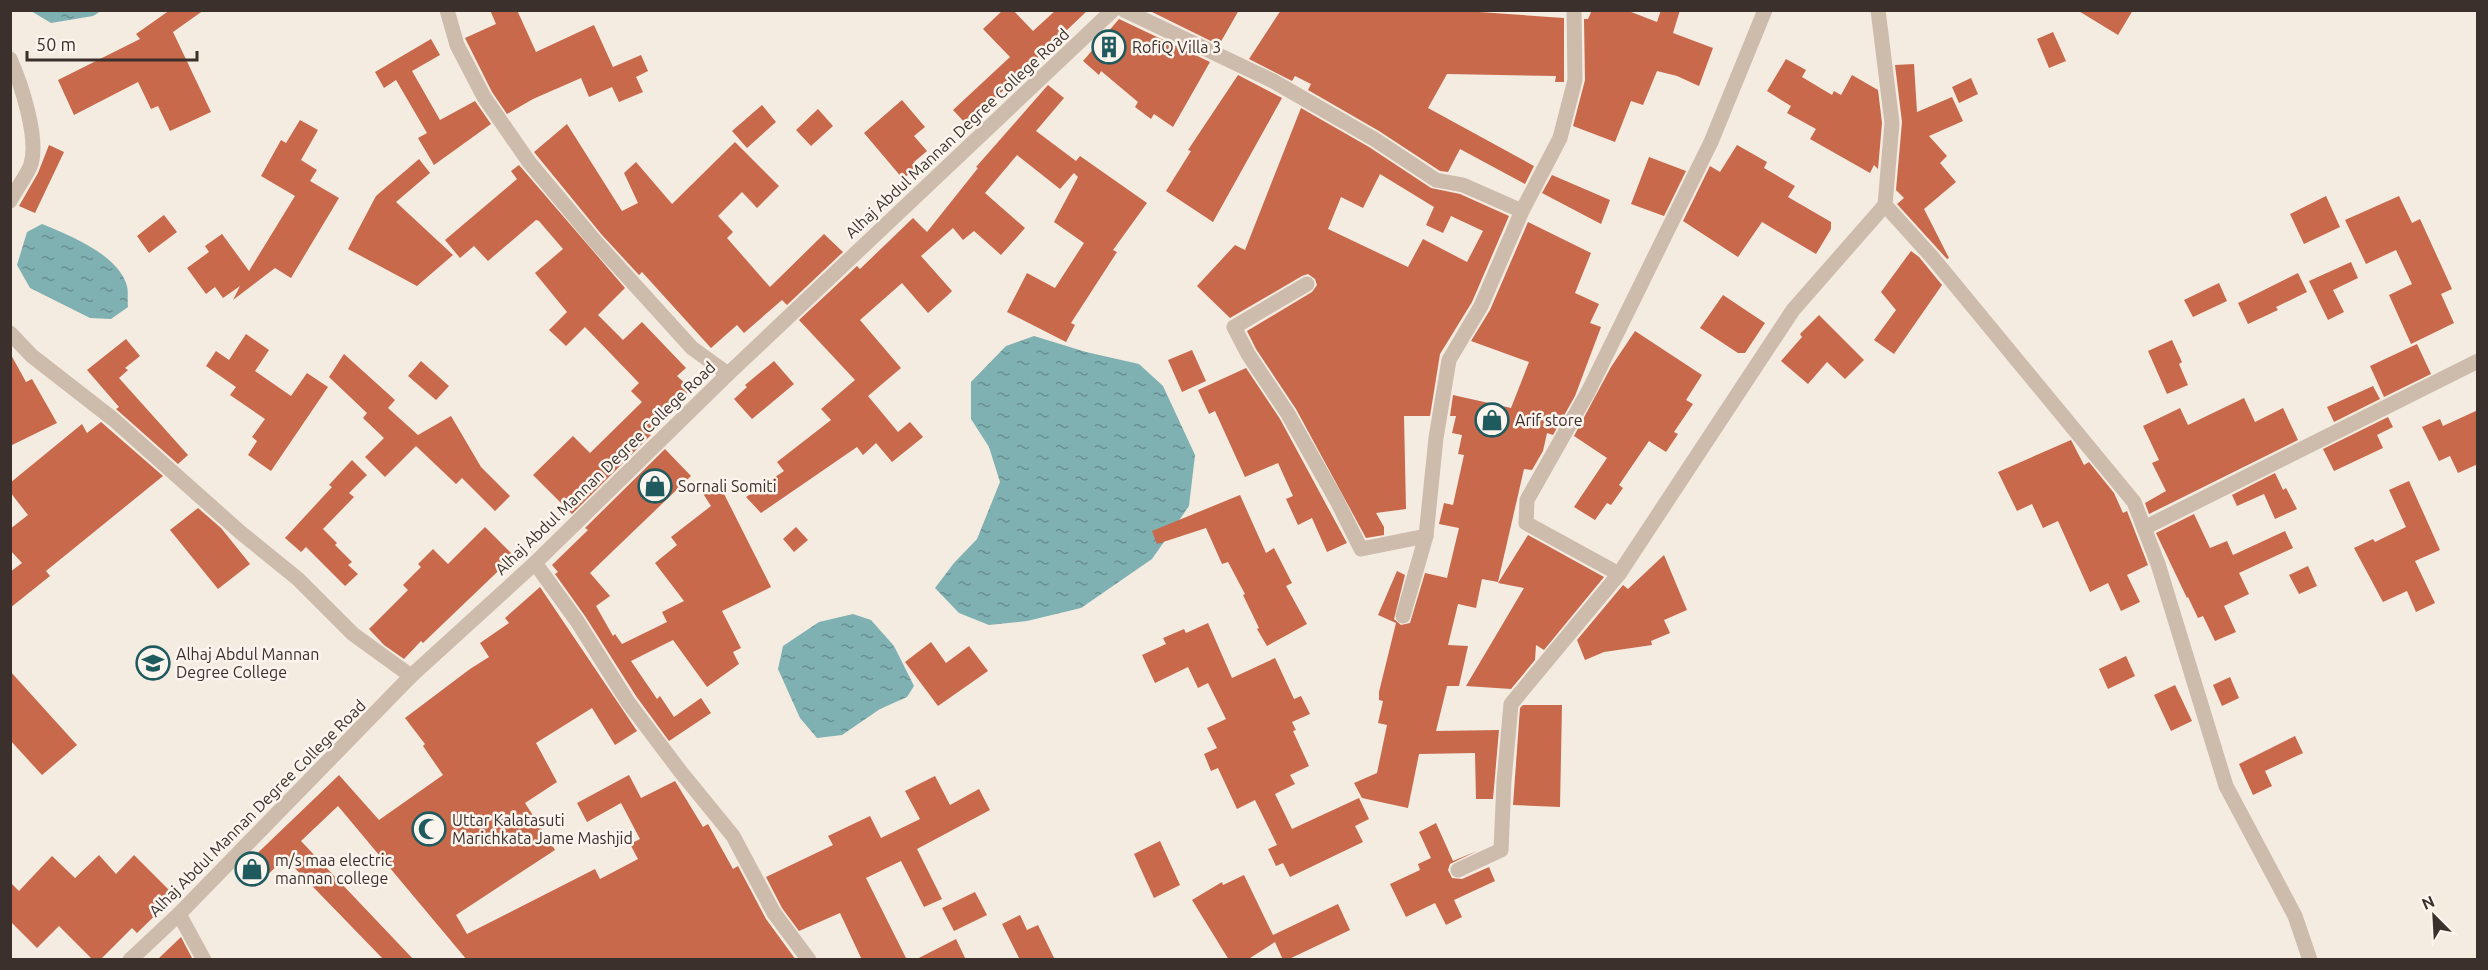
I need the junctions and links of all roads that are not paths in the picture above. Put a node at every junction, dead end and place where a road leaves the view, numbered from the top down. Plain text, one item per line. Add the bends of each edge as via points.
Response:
1 (447, 10) edge
2 (1113, 10) edge
3 (1124, 10) edge
4 (1574, 10) edge
5 (1765, 10) edge
6 (1878, 10) edge
7 (10, 59) edge
8 (10, 201) edge
9 (1885, 205) junction
10 (1522, 211) junction
11 (1307, 284) dead end
12 (10, 333) edge
13 (2478, 361) edge
14 (728, 374) junction
15 (2144, 528) junction
16 (1426, 536) junction
17 (535, 563) junction
18 (1619, 573) junction
19 (1403, 616) dead end
20 (411, 676) junction
21 (1458, 870) dead end
22 (179, 914) junction
23 (130, 960) edge
24 (204, 960) edge
25 (809, 960) edge
26 (2310, 960) edge

1 - 14 street via 457,45 484,97 529,162 692,348
2 - 14 street, Alhaj Abdul Mannan Degree College Road
3 - 10 street via 1273,81 1436,180 1463,185
4 - 10 street via 1575,80 1560,138
5 - 18 street via 1711,142 1588,392 1527,500 1526,523
6 - 9 street via 1892,123
7 - 8 street via 19,78 32,134 31,163
9 - 15 street via 2134,502
9 - 18 street via 1793,310
10 - 16 street via 1481,306 1449,360
11 - 16 street via 1234,327 1288,414 1361,549
12 - 20 street via 32,356 113,418 298,579 353,634
13 - 15 street
14 - 17 street, Alhaj Abdul Mannan Degree College Road
15 - 26 street via 2226,786 2295,916
16 - 19 street
17 - 20 street, Alhaj Abdul Mannan Degree College Road
17 - 25 street via 578,621 628,702 733,836 774,913
18 - 21 street via 1511,704 1501,850
20 - 22 street, Alhaj Abdul Mannan Degree College Road
22 - 23 street, Alhaj Abdul Mannan Degree College Road
22 - 24 street

